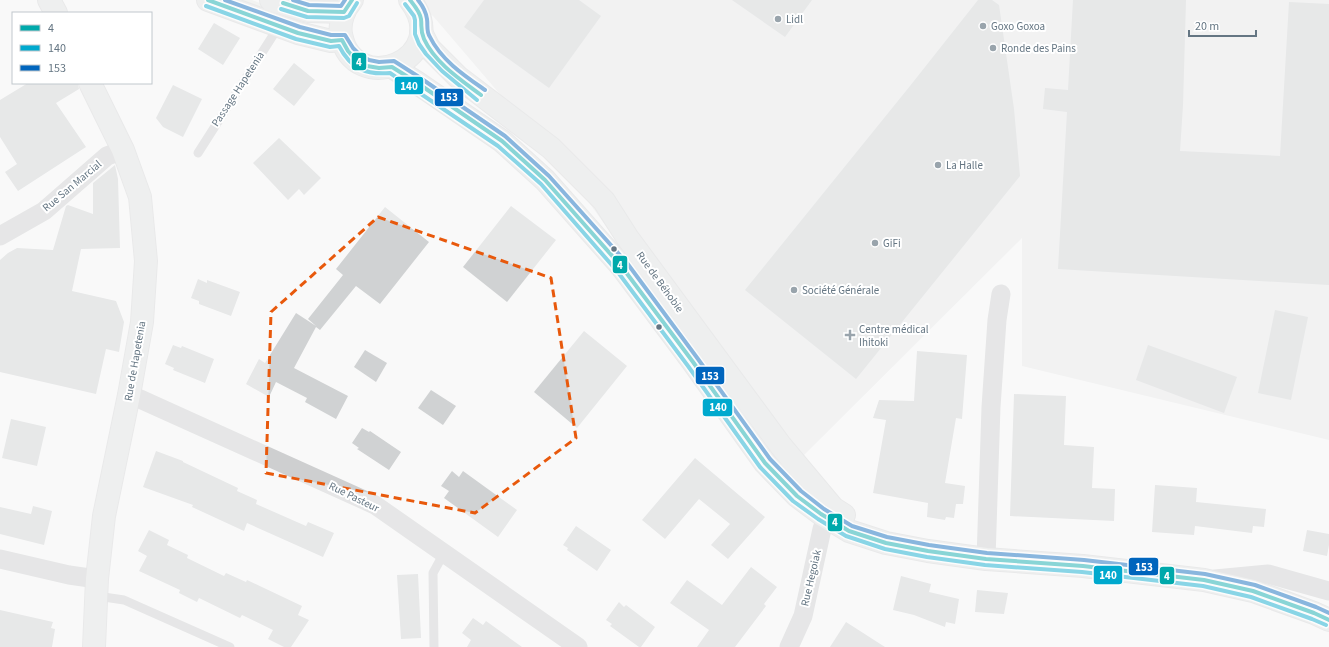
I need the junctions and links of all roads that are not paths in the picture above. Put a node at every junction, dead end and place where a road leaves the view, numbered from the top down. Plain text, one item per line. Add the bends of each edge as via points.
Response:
1 (49, 0) edge
2 (208, 0) edge
3 (277, 1) edge
4 (415, 3) edge
5 (348, 6) edge
6 (55, 12) edge
7 (279, 26) junction
8 (422, 32) junction
9 (342, 40) junction
10 (392, 67) junction
11 (90, 84) edge
12 (123, 150) junction
13 (198, 153) dead end
14 (0, 236) edge
15 (1001, 294) dead end
16 (129, 395) junction
17 (830, 513) junction
18 (444, 553) junction
19 (0, 558) edge
20 (986, 559) junction
21 (1204, 580) junction
22 (97, 587) junction
23 (1329, 591) edge
24 (1329, 620) edge
25 (94, 647) edge
26 (230, 647) edge
27 (434, 647) edge
28 (578, 647) edge
29 (789, 647) edge

1 - 6 main road
2 - 7 main road
3 - 5 main road via 308,11
4 - 8 main road, Rue de Béhobie via 421,19
5 - 9 main road via 341,26
7 - 9 main road via 331,41
7 - 13 lane, Passage Hapetenia
8 - 10 main road via 412,54
8 - 17 main road, Rue de Béhobie via 429,48 458,77 552,148 604,201
9 - 10 main road via 356,60 367,66
10 - 17 main road, Rue de Béhobie via 502,141 546,180 622,267 765,463 797,496
11 - 12 main road, Rue de Hapetenia
12 - 14 street, Rue San Marcial via 107,156 44,211
12 - 16 main road, Rue de Hapetenia via 140,197 146,261 142,322
15 - 20 street via 992,407
16 - 18 street, Rue Pasteur via 375,505
16 - 22 main road, Rue de Hapetenia via 104,516
17 - 20 main road, Rue de Béhobie via 886,543
17 - 29 street, Rue Hegoiak via 822,529 803,616
18 - 27 lane via 433,573
18 - 28 street, Rue Pasteur
19 - 22 street via 69,575
20 - 21 main road, Rue de Béhobie via 1083,566
21 - 23 street via 1268,574
21 - 24 main road, Rue de Béhobie via 1253,591
22 - 25 main road, Rue de Hapetenia
22 - 26 lane

